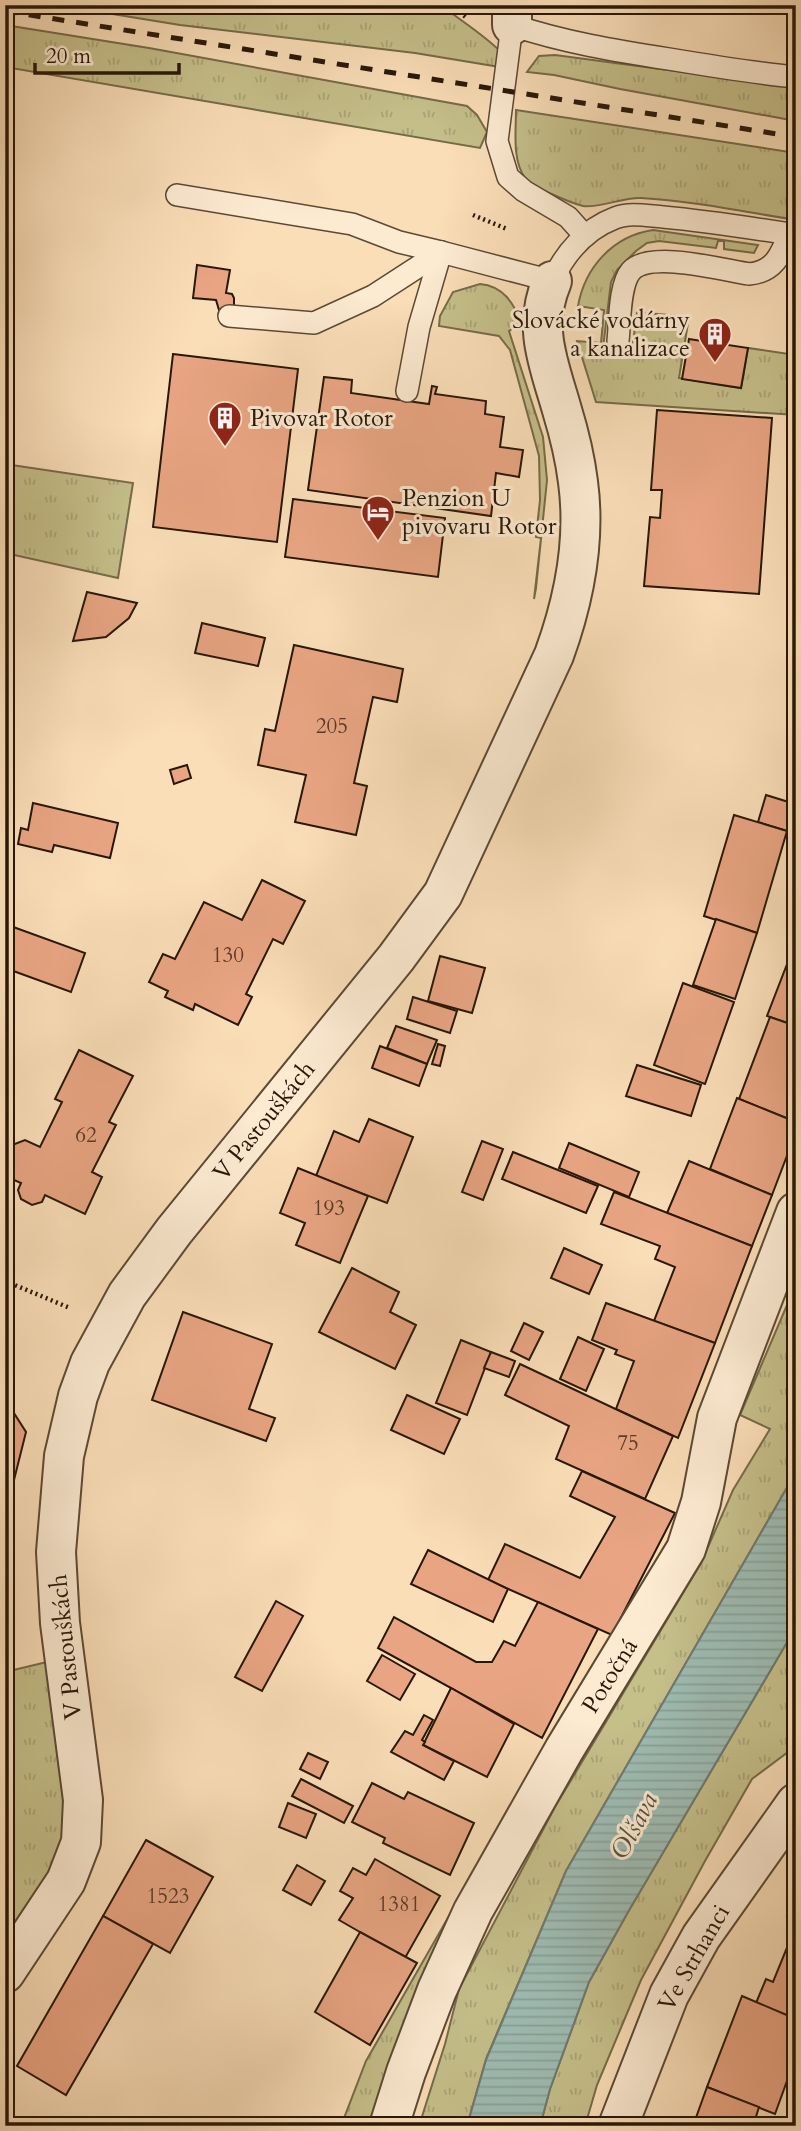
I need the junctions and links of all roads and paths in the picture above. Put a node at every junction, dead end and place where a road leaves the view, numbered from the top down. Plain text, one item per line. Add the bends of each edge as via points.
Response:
1 (512, 15) edge
2 (796, 77) edge
3 (177, 195) dead end
4 (473, 215) dead end
5 (517, 234) dead end
6 (792, 234) edge
7 (585, 236) junction
8 (441, 252) junction
9 (552, 281) junction
10 (229, 316) dead end
11 (618, 341) dead end
12 (408, 391) dead end
13 (796, 1212) edge
14 (5, 1281) edge
15 (110, 1325) junction
16 (796, 1803) edge
17 (5, 1973) edge
18 (389, 2126) edge
19 (618, 2126) edge

1 - 2 lane via 548,37
1 - 7 lane via 497,141 508,177 568,217
3 - 8 lane via 352,224
4 - 5 path
6 - 7 lane via 637,215 617,217
6 - 11 lane via 773,266 758,273 664,261 634,269 625,282
7 - 9 lane
8 - 9 lane
8 - 10 lane via 373,296 314,323
8 - 12 lane via 419,327
9 - 15 street, V Pastouškách via 544,299 543,344 571,442 581,506 573,594 554,655 443,894 174,1231
13 - 18 street, Potočná via 718,1418 686,1549 473,1911 437,1990
14 - 15 path
15 - 17 street, V Pastouškách via 78,1396 64,1456 57,1518 60,1623 83,1800 81,1842 66,1881
16 - 19 street, Ve Strhanci via 701,1937 669,1995

